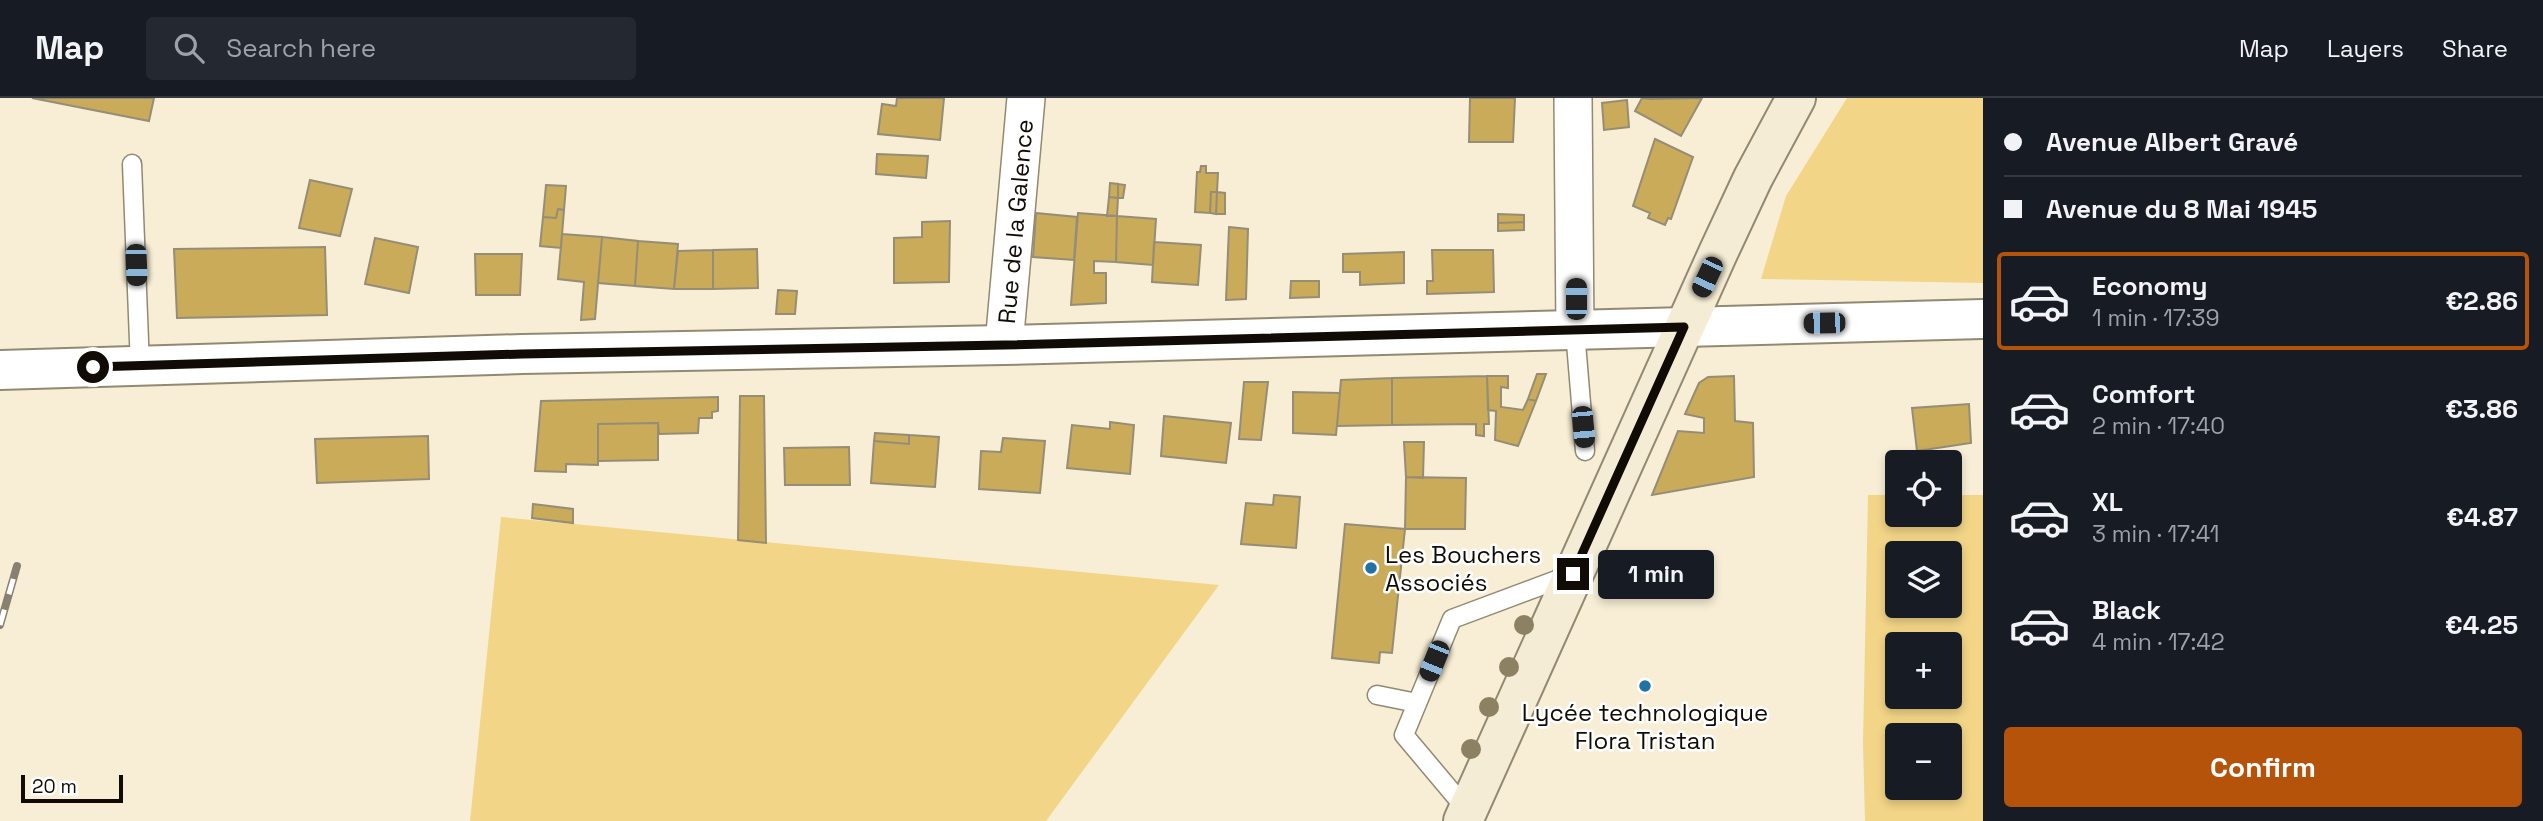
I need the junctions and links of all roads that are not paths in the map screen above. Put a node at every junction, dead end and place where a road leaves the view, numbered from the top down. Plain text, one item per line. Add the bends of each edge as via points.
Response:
1 (1026, 98) edge
2 (1573, 98) edge
3 (1796, 98) edge
4 (132, 164) dead end
5 (1983, 319) edge
6 (1684, 327) junction
7 (1575, 331) junction
8 (1004, 345) junction
9 (141, 366) junction
10 (0, 370) edge
11 (1585, 451) dead end
12 (1573, 574) junction
13 (1377, 695) dead end
14 (1417, 703) junction
15 (1465, 816) edge

1 - 8 street, Rue de la Galence
2 - 7 street
3 - 6 main road
4 - 9 lane
5 - 6 street
6 - 7 street
6 - 12 main road
7 - 8 street
7 - 11 lane
8 - 9 street
9 - 10 street
12 - 14 lane via 1452,619
12 - 15 main road
13 - 14 lane
14 - 15 lane via 1404,735

